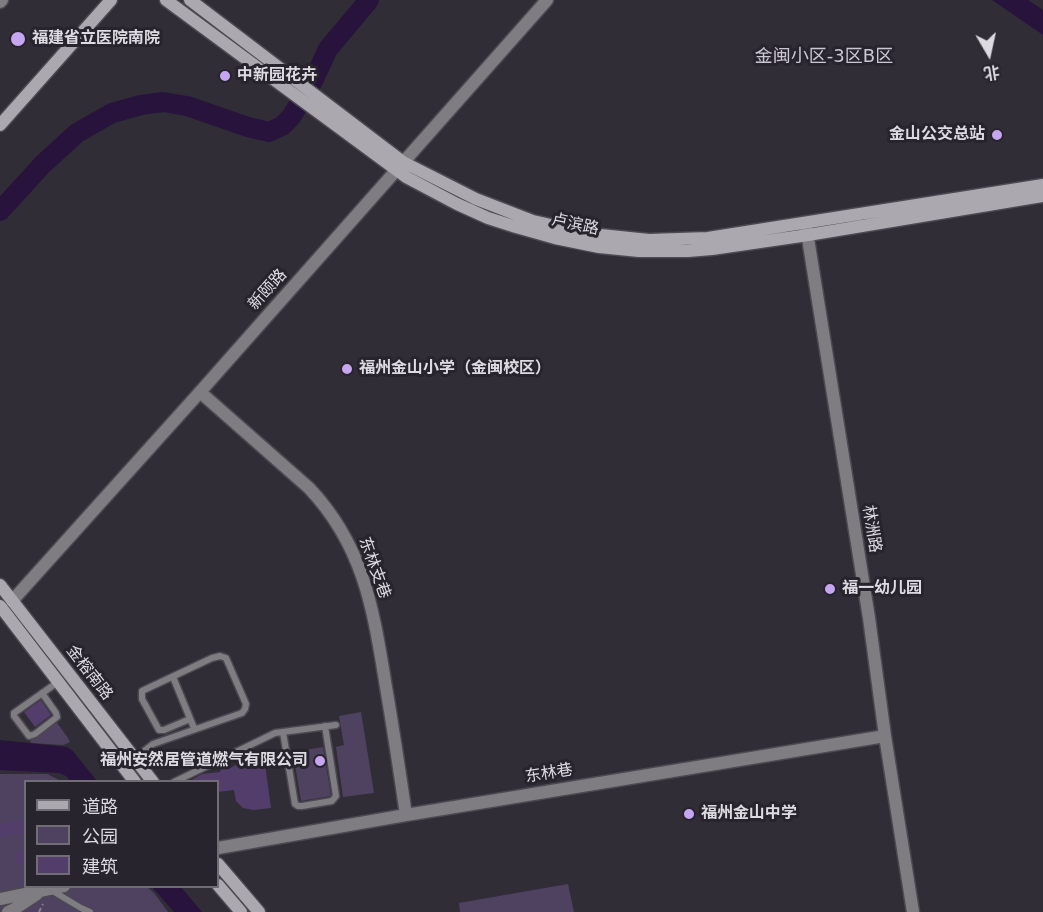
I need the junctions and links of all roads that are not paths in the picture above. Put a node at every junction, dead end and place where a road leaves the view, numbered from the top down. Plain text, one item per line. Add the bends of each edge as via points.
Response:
1 (111, 0) edge
2 (166, 0) edge
3 (190, 0) edge
4 (547, 0) edge
5 (287, 81) junction
6 (0, 125) edge
7 (399, 166) junction
8 (1042, 193) edge
9 (807, 229) junction
10 (200, 392) junction
11 (0, 585) edge
12 (12, 601) junction
13 (0, 606) edge
14 (173, 677) junction
15 (58, 682) junction
16 (42, 693) junction
17 (190, 719) junction
18 (336, 725) dead end
19 (325, 726) junction
20 (194, 728) junction
21 (284, 732) junction
22 (885, 736) junction
23 (135, 758) junction
24 (133, 780) edge
25 (152, 780) edge
26 (178, 780) edge
27 (406, 815) junction
28 (219, 848) edge
29 (219, 865) edge
30 (219, 886) edge
31 (53, 888) edge
32 (47, 889) junction
33 (0, 899) edge
34 (8, 912) edge
35 (90, 912) edge
36 (241, 912) edge
37 (259, 912) edge
38 (913, 912) edge

1 - 6 main road
2 - 5 main road, 卢滨路
3 - 5 main road
4 - 7 street, 新颐路
5 - 7 main road, 卢滨路
7 - 9 main road, 卢滨路 via 439,195 488,218 599,247 639,251 712,249
7 - 10 street, 新颐路
8 - 9 main road, 卢滨路
9 - 22 street, 林洲路
10 - 12 street, 新颐路
10 - 27 street, 东林支巷 via 314,493 340,527 354,554 373,614
11 - 12 main road, 金榕南路
12 - 23 main road, 金榕南路
13 - 15 main road, 金榕南路
14 - 17 lane
14 - 17 lane via 142,691 142,699 159,730
14 - 20 lane via 212,658 226,657 246,704 242,712
15 - 16 lane
15 - 24 main road, 金榕南路
16 - 16 lane via 14,713 29,736 57,717
17 - 20 lane
18 - 19 lane
19 - 21 lane
19 - 21 lane via 336,796 332,801 302,806 295,804
20 - 23 lane via 153,744
21 - 26 lane
22 - 27 street, 东林巷
22 - 38 street, 林洲路
23 - 25 main road, 金榕南路
27 - 28 street, 东林巷
29 - 37 main road
30 - 36 main road
31 - 32 street
32 - 33 street
32 - 34 street
32 - 35 lane

